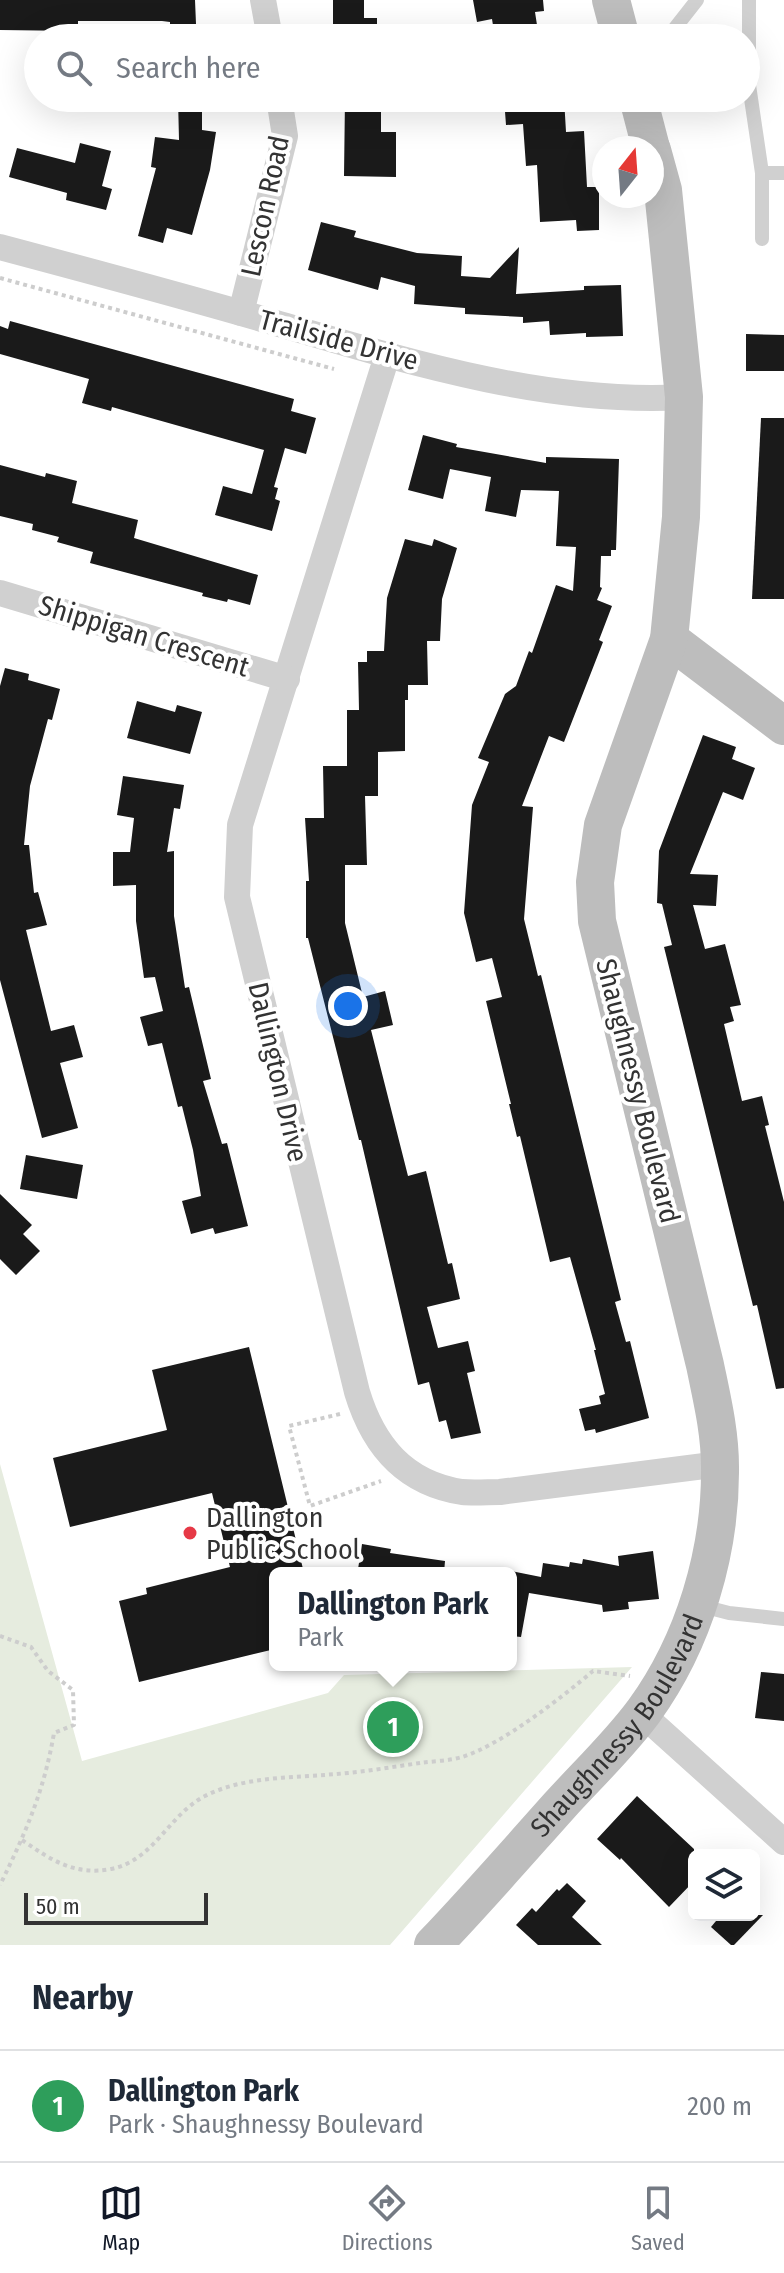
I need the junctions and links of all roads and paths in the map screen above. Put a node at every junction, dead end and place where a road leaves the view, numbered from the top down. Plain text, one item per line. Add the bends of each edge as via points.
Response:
1 (263, 0) edge
2 (611, 0) edge
3 (697, 0) edge
4 (749, 0) edge
5 (267, 24) edge
6 (617, 24) edge
7 (678, 24) edge
8 (749, 24) edge
9 (281, 112) edge
10 (642, 112) edge
11 (752, 112) edge
12 (648, 136) edge
13 (762, 173) junction
14 (784, 173) edge
15 (664, 200) edge
16 (762, 239) dead end
17 (0, 247) edge
18 (0, 278) edge
19 (241, 313) junction
20 (387, 356) junction
21 (334, 369) dead end
22 (684, 397) junction
23 (0, 593) edge
24 (669, 639) junction
25 (287, 679) junction
26 (784, 726) edge
27 (362, 1410) junction
28 (720, 1464) junction
29 (408, 1472) junction
30 (698, 1605) junction
31 (784, 1619) edge
32 (0, 1636) edge
33 (630, 1676) dead end
34 (642, 1714) junction
35 (22, 1840) junction
36 (784, 1842) edge
37 (0, 1885) edge
38 (444, 1941) edge

1 - 5 street
2 - 6 street
3 - 7 lane
4 - 8 lane
9 - 19 street, Lescon Road via 285,136
10 - 12 street, Shaughnessy Boulevard
11 - 13 lane
13 - 14 lane
13 - 16 lane
15 - 22 street, Shaughnessy Boulevard
17 - 19 street, Trailside Drive
18 - 21 path
19 - 20 street, Trailside Drive
20 - 22 street, Trailside Drive via 537,389
20 - 25 street, Dallington Drive
22 - 24 street, Shaughnessy Boulevard via 681,517
23 - 25 street, Shippigan Crescent
24 - 26 street
24 - 28 street, Shaughnessy Boulevard via 603,825 595,882 597,921 705,1365
25 - 27 street, Dallington Drive via 240,825 237,897
27 - 29 street, Dallington Drive via 389,1456
27 - 29 path via 289,1426 310,1506
28 - 29 street, Dallington Drive via 500,1492 463,1492
28 - 30 street, Shaughnessy Boulevard via 712,1554
30 - 31 lane
30 - 34 street, Shaughnessy Boulevard
32 - 35 path via 31,1647 48,1671 73,1690 74,1725 54,1733 46,1777
33 - 35 path via 593,1671 562,1697 462,1757 247,1781 205,1796 149,1850 114,1868 74,1870
34 - 36 street
34 - 38 street, Shaughnessy Boulevard
35 - 37 path

